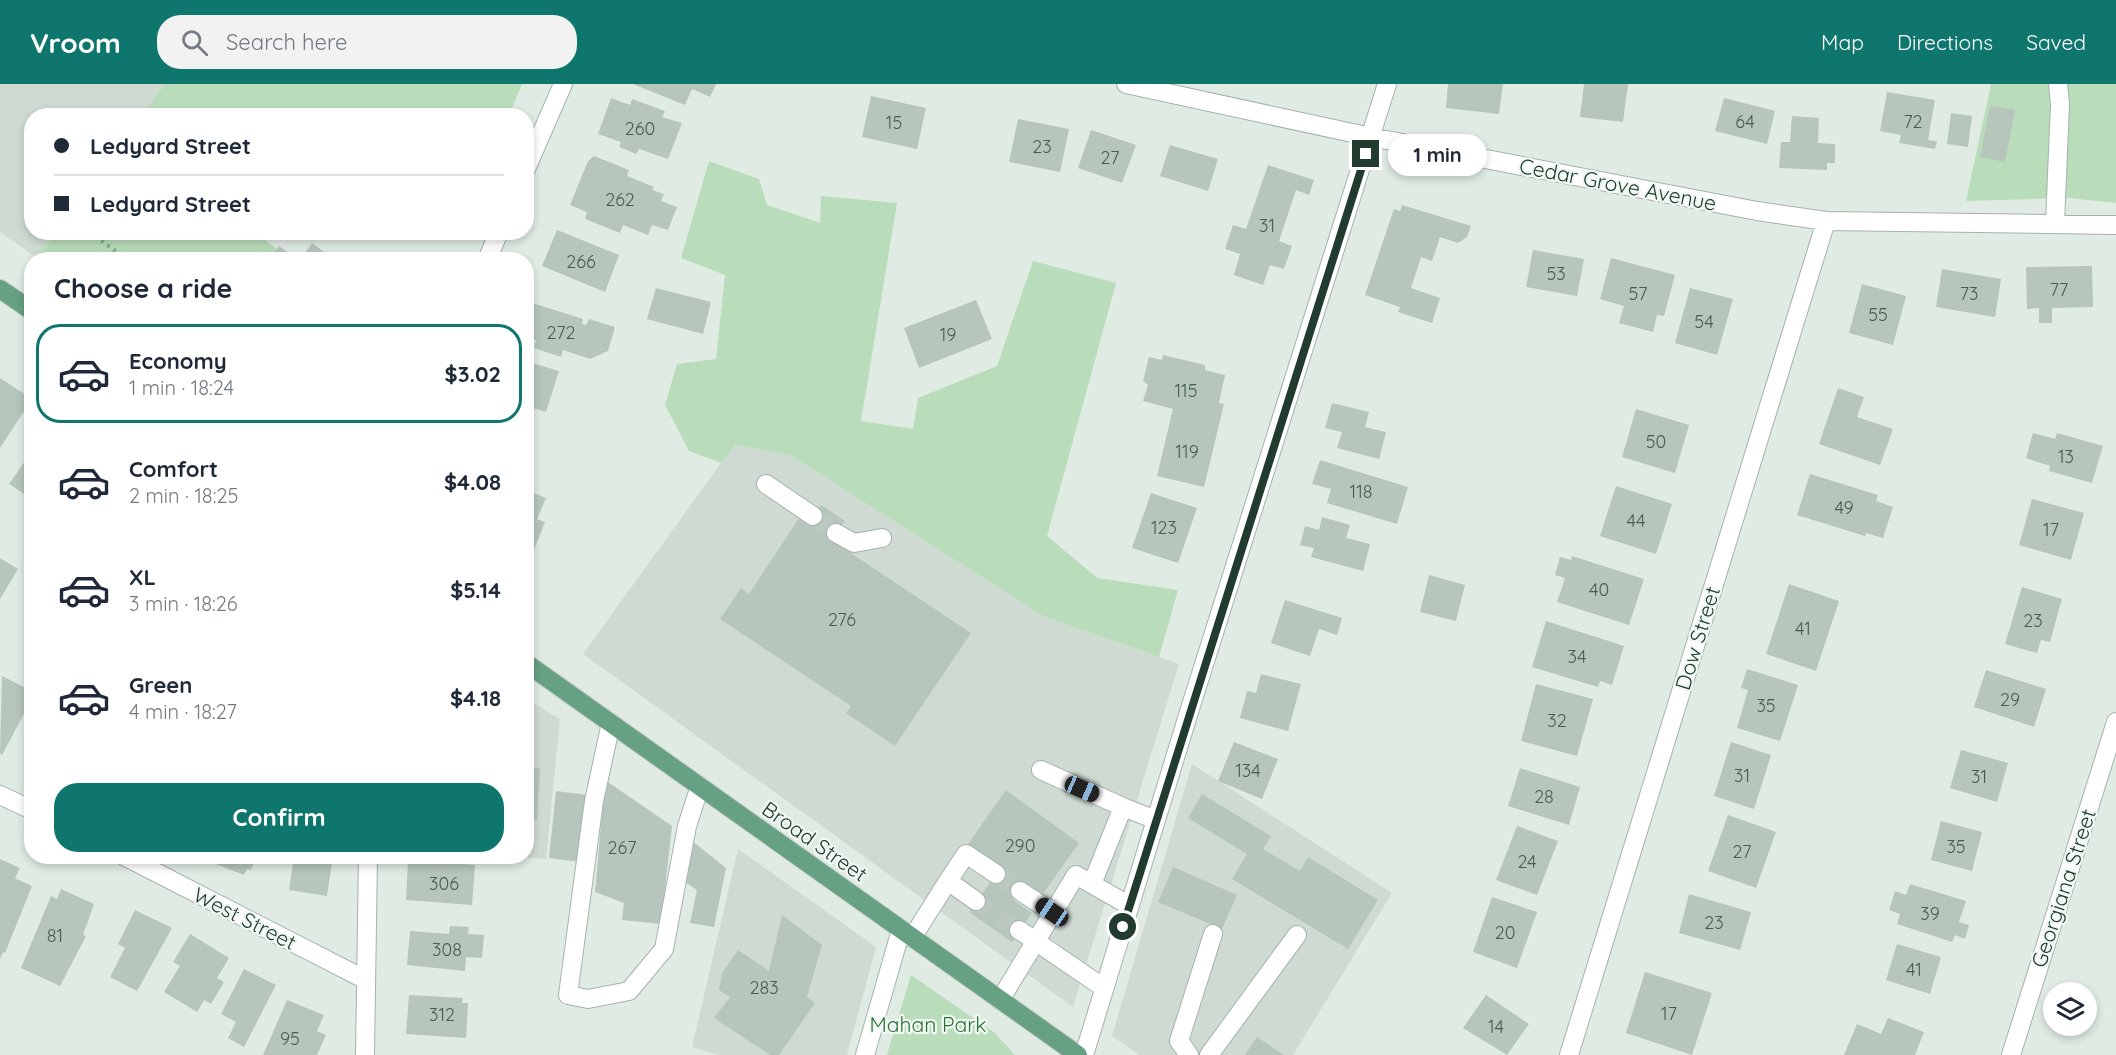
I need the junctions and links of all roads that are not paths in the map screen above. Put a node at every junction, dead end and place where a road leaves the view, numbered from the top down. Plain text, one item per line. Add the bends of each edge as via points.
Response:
1 (563, 84) edge
2 (1126, 84) edge
3 (1387, 84) edge
4 (2058, 84) edge
5 (1371, 137) junction
6 (534, 151) edge
7 (1826, 221) junction
8 (2055, 224) junction
9 (2116, 225) edge
10 (0, 289) edge
11 (24, 306) edge
12 (766, 484) dead end
13 (813, 516) tunnel mouth
14 (836, 533) tunnel mouth
15 (882, 538) dead end
16 (534, 669) edge
17 (2116, 722) edge
18 (611, 723) junction
19 (1041, 770) dead end
20 (699, 786) junction
21 (0, 795) edge
22 (24, 806) edge
23 (1123, 807) junction
24 (1156, 820) junction
25 (140, 864) edge
26 (368, 864) edge
27 (996, 874) tunnel mouth
28 (948, 881) junction
29 (1092, 884) junction
30 (1020, 891) tunnel mouth
31 (976, 901) tunnel mouth
32 (1130, 906) junction
33 (1052, 912) junction
34 (1020, 930) tunnel mouth
35 (907, 934) junction
36 (1213, 934) dead end
37 (1297, 935) dead end
38 (1035, 942) junction
39 (366, 980) junction
40 (1104, 988) junction
41 (1000, 1000) junction
42 (365, 1055) edge
43 (866, 1055) edge
44 (1078, 1055) edge
45 (1084, 1055) edge
46 (1189, 1055) edge
47 (1209, 1055) edge
48 (1569, 1055) edge
49 (2011, 1055) edge

1 - 6 street
2 - 5 street, Cedar Grove Avenue
3 - 5 street
4 - 8 street
5 - 7 street, Cedar Grove Avenue
5 - 24 street
7 - 8 street, Cedar Grove Avenue
7 - 48 street, Dow Street
8 - 9 street, Cedar Grove Avenue
10 - 11 main road
12 - 13 street
14 - 15 street via 854,543
16 - 18 main road, Broad Street
17 - 49 street, Georgiana Street
18 - 20 main road, Broad Street
18 - 20 street via 594,801 568,995 588,999 629,991 664,950 687,826
19 - 23 street
20 - 35 main road, Broad Street
21 - 22 street
23 - 24 street
23 - 29 street
24 - 32 street
25 - 39 street, West Street
26 - 39 street
27 - 28 street via 966,854
28 - 31 street
28 - 35 street
29 - 32 street
29 - 33 street via 1076,875
30 - 33 street
32 - 40 street
33 - 38 street
34 - 38 street
35 - 41 main road, Broad Street
35 - 43 street
36 - 46 street via 1179,1041
37 - 47 street
38 - 40 street
38 - 41 street
39 - 42 street
40 - 45 street
41 - 44 main road, Broad Street

